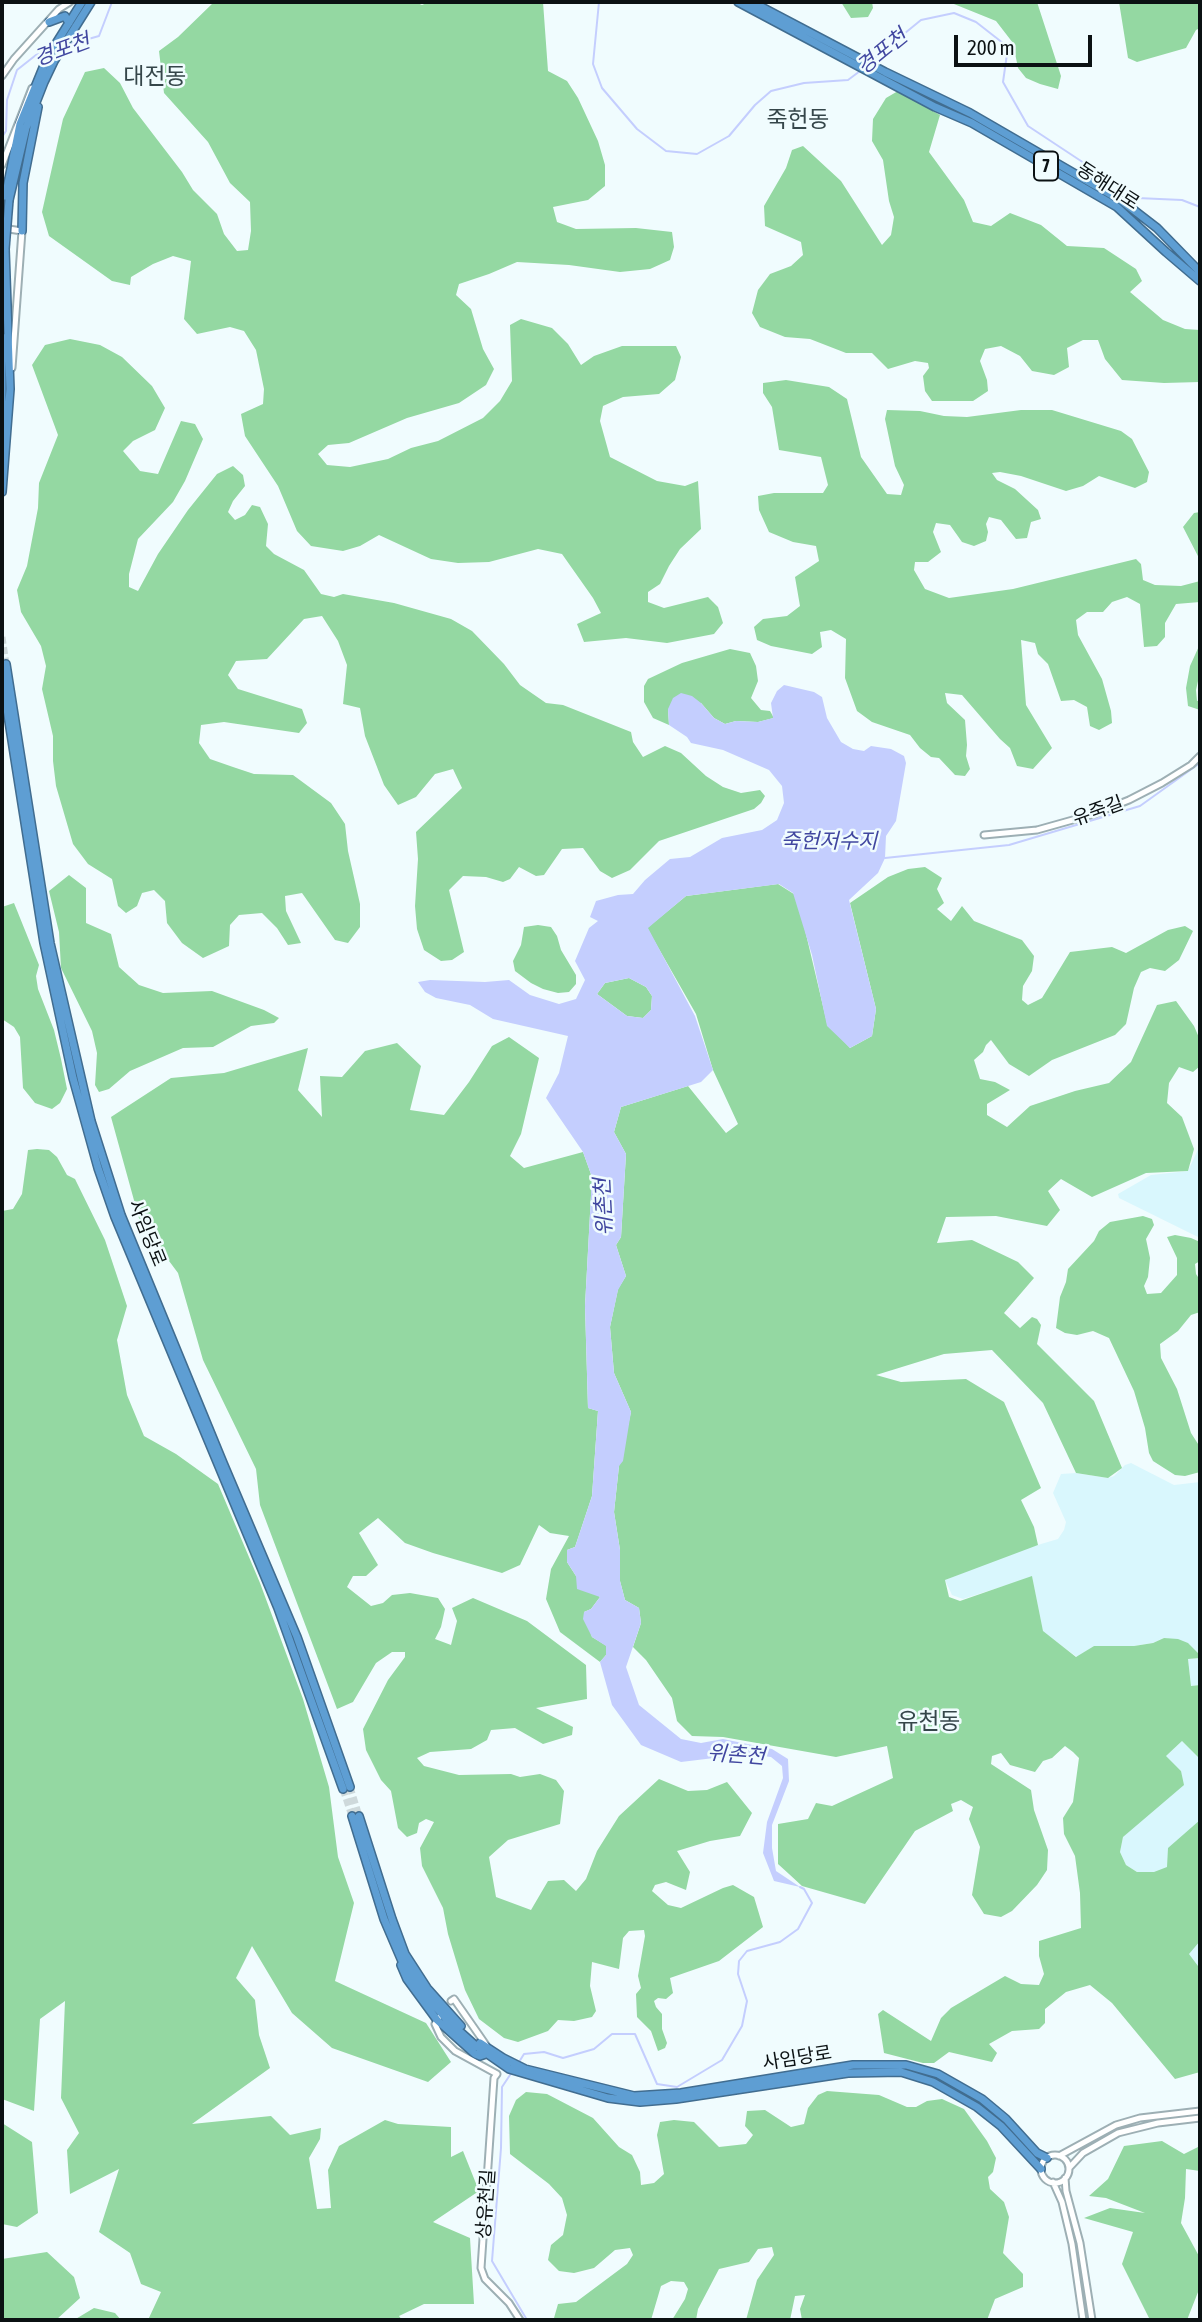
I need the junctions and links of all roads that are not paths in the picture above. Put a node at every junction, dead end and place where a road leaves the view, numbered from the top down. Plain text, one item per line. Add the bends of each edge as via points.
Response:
1 (70, 2) edge
2 (82, 2) edge
3 (91, 2) edge
4 (738, 2) edge
5 (752, 2) edge
6 (49, 22) junction
7 (69, 28) junction
8 (818, 42) junction
9 (855, 61) junction
10 (2, 76) edge
11 (40, 83) junction
12 (2, 165) edge
13 (6, 200) edge
14 (2, 214) edge
15 (2, 228) edge
16 (22, 231) junction
17 (1200, 272) edge
18 (1200, 281) edge
19 (2, 337) edge
20 (2, 371) edge
21 (4, 382) junction
22 (10, 389) junction
23 (2, 422) edge
24 (2, 492) edge
25 (6, 664) dead end
26 (2, 677) edge
27 (1200, 756) edge
28 (984, 835) dead end
29 (76, 1078) junction
30 (346, 1788) tunnel mouth
31 (398, 1954) junction
32 (453, 2000) dead end
33 (438, 2018) junction
34 (490, 2054) junction
35 (524, 2072) junction
36 (1200, 2111) edge
37 (1200, 2118) edge
38 (1059, 2156) junction
39 (1047, 2158) junction
40 (1069, 2168) junction
41 (1041, 2169) junction
42 (1065, 2178) junction
43 (1053, 2182) junction
44 (520, 2320) edge
45 (1083, 2320) edge
46 (1092, 2320) edge

1 - 6 street
2 - 7 highway
3 - 7 highway
4 - 8 highway, 7
5 - 8 highway, 7
6 - 7 highway via 65,16
6 - 10 street
7 - 11 highway
8 - 9 highway, 7
9 - 17 highway, 동해대로 / 7 via 970,113 1122,201 1157,228
9 - 18 highway, 동해대로 / 7 via 1117,207
11 - 12 street via 28,94
11 - 13 highway
11 - 16 highway via 23,183
13 - 14 highway
13 - 22 highway, bridge
15 - 16 street
16 - 22 street
19 - 21 highway
20 - 21 highway
21 - 23 highway
22 - 24 highway
25 - 29 highway, 사임당로
26 - 29 highway, 사임당로 via 44,943
27 - 28 street, 유죽길 via 1162,783 1094,814 1037,830
29 - 30 highway, 사임당로 via 85,1124 118,1216 291,1639
31 - 33 highway via 407,1979
31 - 34 highway via 447,2020
31 - 34 highway via 355,1816 409,1961 454,2020
32 - 34 street
33 - 34 highway via 475,2054
33 - 44 street, 상유천길 via 436,2031 455,2051 497,2074 481,2268
34 - 35 highway
35 - 39 highway, 사임당로 via 645,2096 853,2065 906,2065 938,2074 982,2099
35 - 41 highway, 사임당로 via 618,2100 653,2102 848,2073 901,2072 933,2082 977,2106
36 - 38 street via 1116,2125
37 - 40 street via 1118,2133 1083,2153
38 - 39 street
38 - 40 street
39 - 41 street
40 - 42 street
41 - 43 street via 1045,2179
42 - 43 street
42 - 46 street
43 - 45 street via 1072,2244

